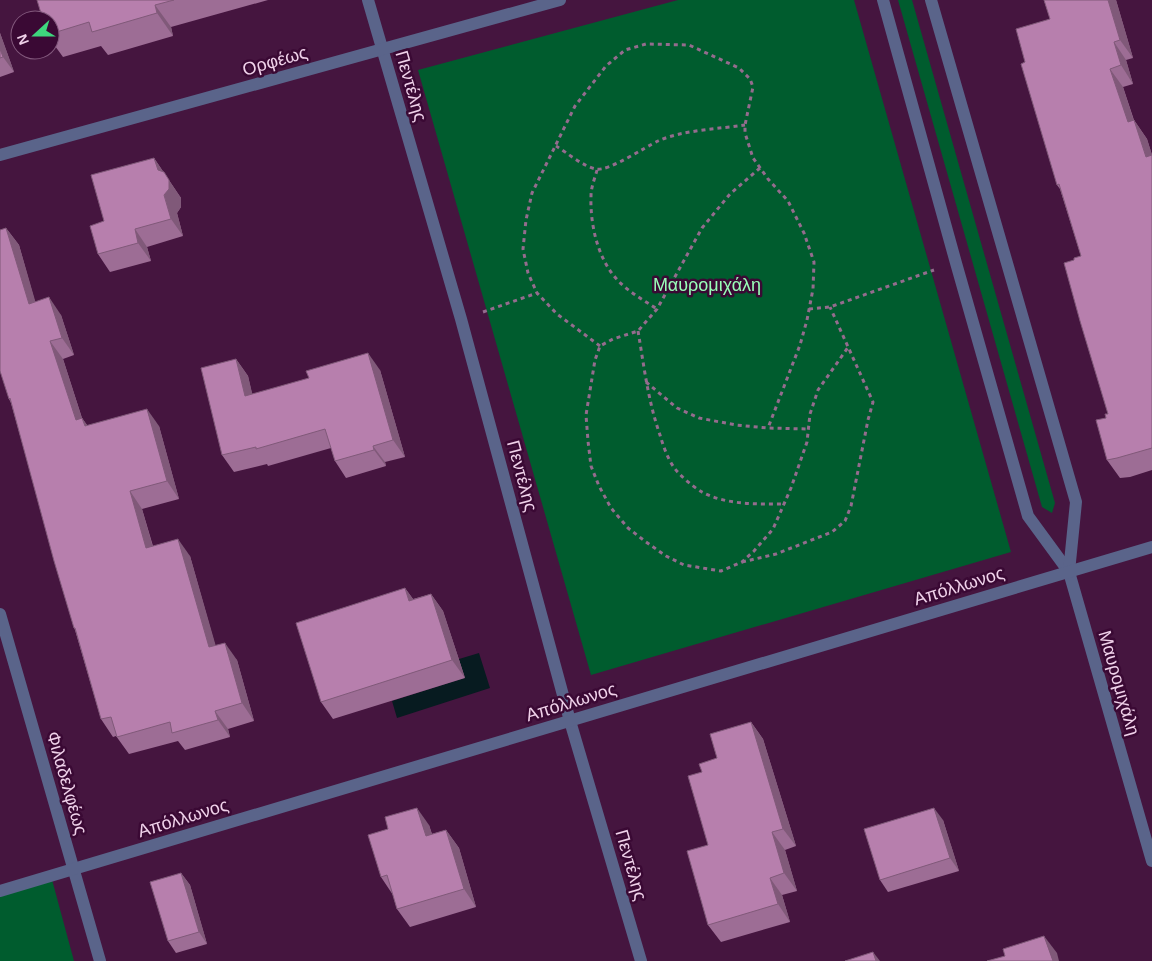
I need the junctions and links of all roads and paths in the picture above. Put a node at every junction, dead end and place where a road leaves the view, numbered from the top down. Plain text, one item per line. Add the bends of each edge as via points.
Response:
1 (368, 0) edge
2 (560, 0) edge
3 (883, 0) edge
4 (931, 0) edge
5 (382, 49) junction
6 (745, 125) junction
7 (556, 146) junction
8 (0, 155) edge
9 (760, 168) junction
10 (597, 170) junction
11 (956, 263) junction
12 (537, 293) junction
13 (830, 307) junction
14 (657, 308) junction
15 (809, 309) junction
16 (461, 319) junction
17 (638, 330) junction
18 (600, 346) junction
19 (849, 346) junction
20 (646, 382) junction
21 (768, 428) junction
22 (808, 429) junction
23 (784, 504) junction
24 (1152, 547) edge
25 (742, 562) junction
26 (1069, 572) junction
27 (0, 614) edge
28 (570, 721) junction
29 (1152, 861) edge
30 (74, 869) junction
31 (0, 891) edge
32 (100, 961) edge
33 (641, 961) edge

1 - 5 street, Πεντέλης
2 - 5 street, Ορφέως
3 - 11 street, Μαυρομιχάλη
4 - 26 street, Μαυρομιχάλη via 1076,502
5 - 8 street, Ορφέως
5 - 16 street, Πεντέλης
6 - 7 path via 753,87 739,68 689,45 646,44 625,50 606,66 575,106
6 - 9 path via 745,133
6 - 10 path via 685,133 660,140
7 - 10 path
7 - 12 path via 532,193 526,220 523,249 528,273
9 - 14 path via 730,194 702,228
9 - 15 path via 788,201 814,262
10 - 14 path via 591,194 592,223 603,258 628,290
11 - 13 path
11 - 26 street, Μαυρομιχάλη via 1028,516
12 - 16 path
12 - 18 path via 557,314
13 - 15 path
13 - 19 path
14 - 17 path
15 - 21 path via 800,345
16 - 28 street, Πεντέλης
17 - 18 path
17 - 20 path
18 - 25 path via 586,415 591,466 611,508 640,538 684,565 721,571
19 - 22 path via 818,390
19 - 25 path via 873,402 845,521 832,532 776,554
20 - 21 path via 677,408 699,418
20 - 23 path via 664,447 673,467 685,479 701,492 724,500
21 - 22 path
22 - 23 path via 808,442
23 - 25 path via 773,529
24 - 26 street, Απόλλωνος
26 - 28 street, Απόλλωνος
26 - 29 street, Μαυρομιχάλη
27 - 30 street, Φιλαδελφέως
28 - 30 street, Απόλλωνος
28 - 33 street, Πεντέλης
30 - 31 street, Απόλλωνος
30 - 32 street, Φιλαδελφέως

